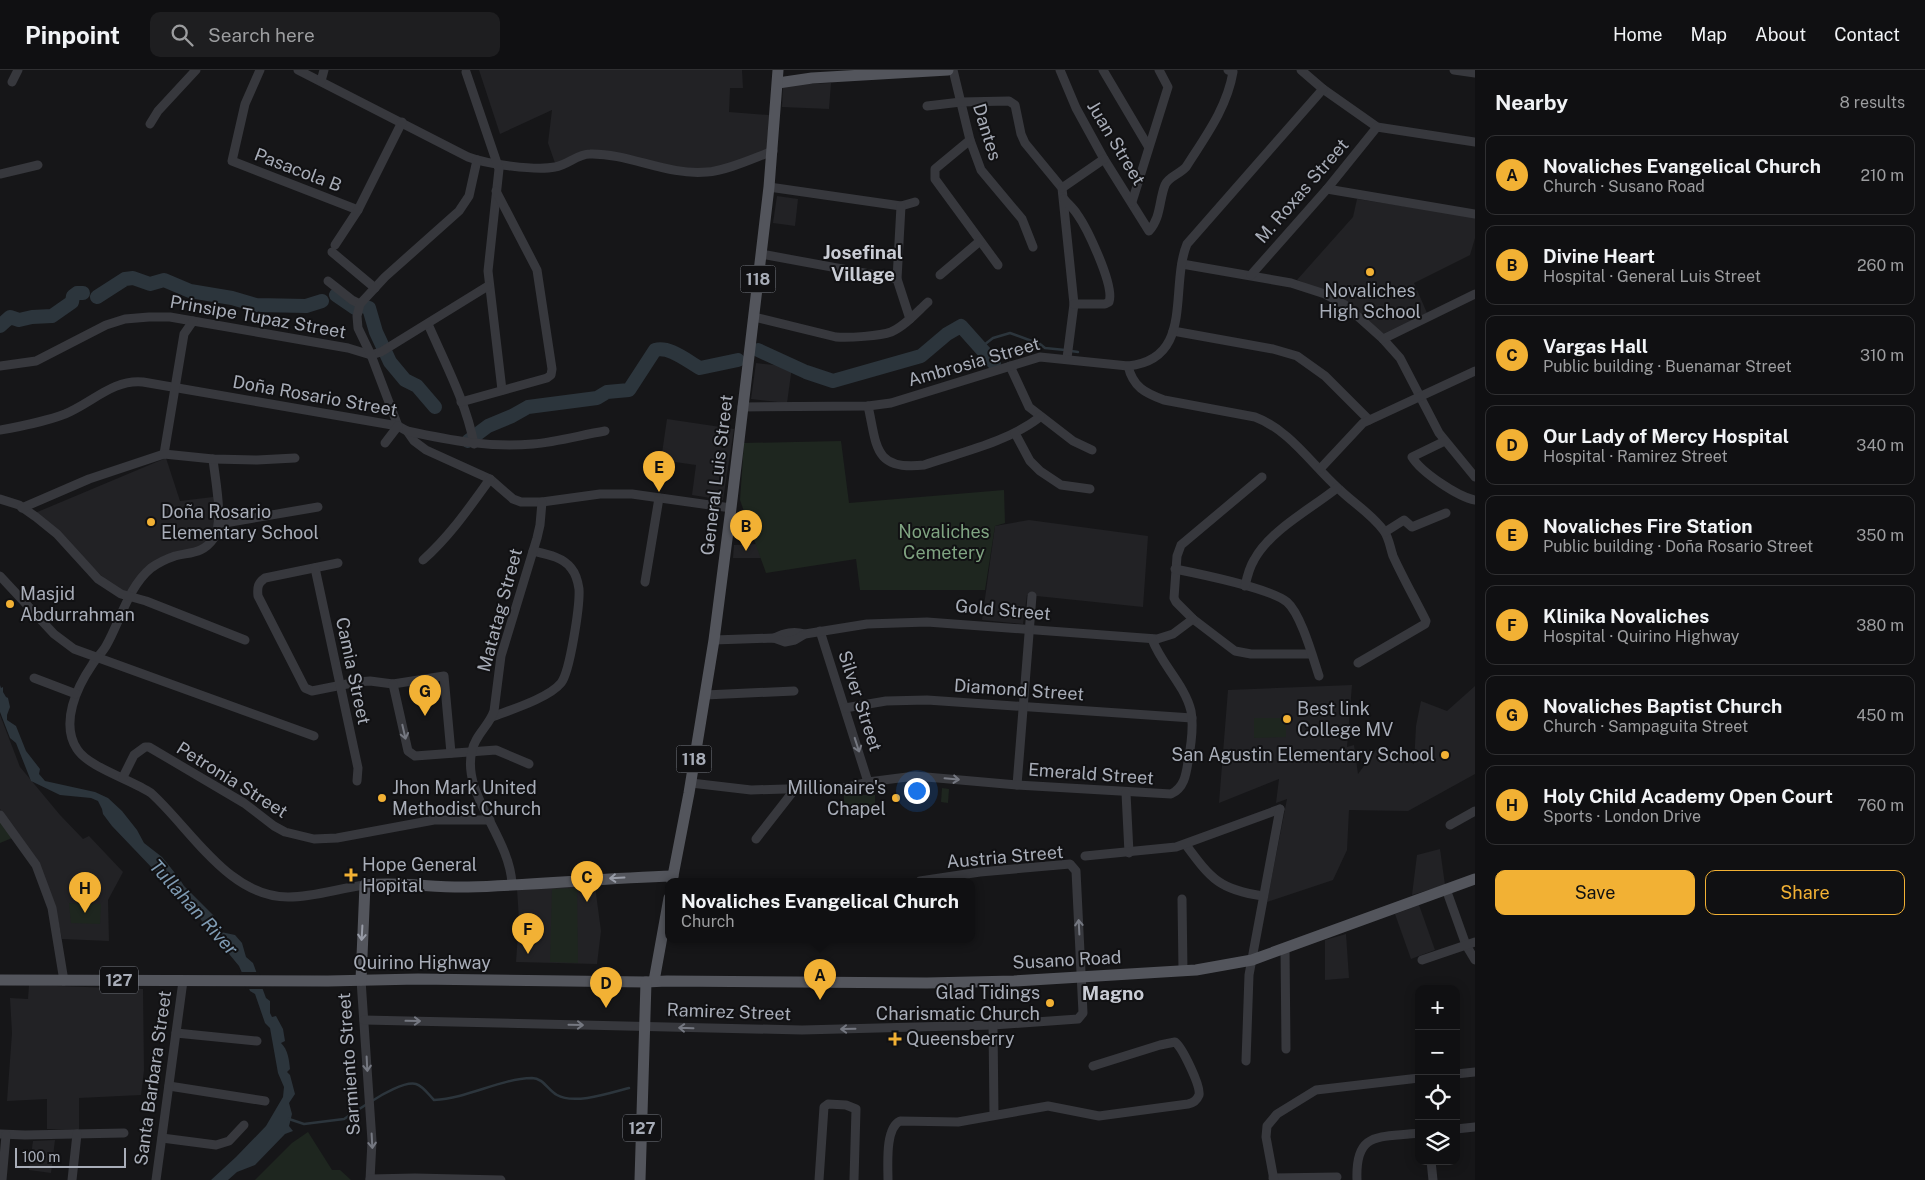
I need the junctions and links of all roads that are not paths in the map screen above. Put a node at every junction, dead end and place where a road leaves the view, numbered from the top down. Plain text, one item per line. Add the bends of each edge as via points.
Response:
1 (18, 70) edge
2 (196, 70) edge
3 (260, 70) edge
4 (298, 70) edge
5 (324, 70) edge
6 (778, 70) edge
7 (948, 70) edge
8 (953, 70) edge
9 (1060, 70) edge
10 (1102, 70) edge
11 (1159, 70) edge
12 (1228, 70) edge
13 (1301, 70) edge
14 (1454, 70) edge
15 (466, 72) dead end
16 (1475, 73) edge
17 (320, 81) junction
18 (12, 82) dead end
19 (778, 83) junction
20 (1323, 89) junction
21 (961, 102) junction
22 (927, 106) dead end
23 (402, 122) junction
24 (150, 124) dead end
25 (1377, 127) junction
26 (970, 140) junction
27 (1475, 142) edge
28 (1148, 146) junction
29 (773, 151) junction
30 (1104, 159) junction
31 (477, 160) junction
32 (498, 164) junction
33 (38, 165) dead end
34 (0, 174) edge
35 (769, 187) junction
36 (1062, 188) junction
37 (1327, 189) junction
38 (496, 191) junction
39 (1064, 198) junction
40 (915, 202) dead end
41 (1132, 202) junction
42 (901, 206) junction
43 (358, 210) junction
44 (1475, 214) edge
45 (980, 241) junction
46 (1033, 247) dead end
47 (761, 254) junction
48 (1182, 264) junction
49 (998, 265) dead end
50 (940, 275) dead end
51 (1251, 275) junction
52 (897, 279) junction
53 (328, 281) dead end
54 (488, 286) junction
55 (375, 288) junction
56 (1475, 294) edge
57 (928, 302) dead end
58 (360, 304) junction
59 (1074, 304) junction
60 (754, 317) junction
61 (910, 319) junction
62 (193, 321) junction
63 (428, 324) junction
64 (1173, 331) junction
65 (1383, 339) junction
66 (371, 355) junction
67 (1067, 356) junction
68 (0, 366) edge
69 (1010, 366) junction
70 (1128, 366) junction
71 (1475, 371) edge
72 (175, 387) junction
73 (502, 390) junction
74 (1420, 395) junction
75 (461, 402) junction
76 (868, 406) junction
77 (742, 407) junction
78 (1040, 417) junction
79 (1368, 420) junction
80 (402, 429) junction
81 (0, 430) edge
82 (605, 431) dead end
83 (1015, 432) junction
84 (1445, 441) junction
85 (385, 443) dead end
86 (474, 444) junction
87 (1092, 450) dead end
88 (164, 454) junction
89 (295, 458) dead end
90 (213, 459) junction
91 (1320, 469) junction
92 (1262, 477) dead end
93 (1475, 477) edge
94 (490, 479) junction
95 (1337, 488) junction
96 (1090, 489) dead end
97 (659, 498) junction
98 (0, 499) edge
99 (1475, 500) edge
100 (542, 502) junction
101 (318, 507) dead end
102 (22, 508) junction
103 (731, 508) junction
104 (1446, 513) dead end
105 (219, 524) junction
106 (1385, 532) junction
107 (533, 551) junction
108 (423, 560) dead end
109 (338, 563) dead end
110 (314, 568) junction
111 (1175, 569) junction
112 (0, 576) edge
113 (645, 582) dead end
114 (1245, 586) junction
115 (1032, 596) dead end
116 (130, 597) junction
117 (1193, 619) junction
118 (1029, 629) junction
119 (820, 631) junction
120 (1152, 639) junction
121 (245, 640) dead end
122 (714, 640) junction
123 (1311, 654) junction
124 (97, 658) junction
125 (1358, 663) dead end
126 (1319, 676) dead end
127 (34, 678) dead end
128 (393, 684) junction
129 (339, 685) junction
130 (794, 691) dead end
131 (76, 694) junction
132 (705, 695) junction
133 (1023, 707) junction
134 (845, 708) junction
135 (492, 717) junction
136 (1192, 718) junction
137 (314, 736) dead end
138 (471, 752) junction
139 (451, 753) junction
140 (529, 764) dead end
141 (123, 777) junction
142 (356, 781) dead end
143 (868, 782) junction
144 (691, 783) junction
145 (1016, 785) junction
146 (817, 788) dead end
147 (838, 788) dead end
148 (796, 789) junction
149 (1126, 792) junction
150 (1475, 810) edge
151 (0, 815) edge
152 (490, 820) junction
153 (1450, 825) dead end
154 (756, 839) dead end
155 (1186, 844) junction
156 (1129, 853) junction
157 (1085, 856) dead end
158 (673, 878) edge
159 (940, 878) edge
160 (665, 879) edge
161 (1475, 879) edge
162 (512, 884) junction
163 (365, 885) junction
164 (1446, 889) junction
165 (1263, 896) junction
166 (1182, 899) dead end
167 (665, 917) edge
168 (1470, 944) edge
169 (1285, 948) junction
170 (1252, 960) junction
171 (1422, 960) dead end
172 (1475, 960) edge
173 (1183, 971) junction
174 (1082, 976) junction
175 (0, 980) edge
176 (361, 980) junction
177 (64, 981) junction
178 (183, 981) junction
179 (650, 982) junction
180 (364, 1020) junction
181 (993, 1025) junction
182 (644, 1026) junction
183 (176, 1033) junction
184 (257, 1041) dead end
185 (1286, 1049) dead end
186 (1246, 1061) dead end
187 (1093, 1066) dead end
188 (1475, 1072) edge
189 (1460, 1074) edge
190 (1415, 1078) edge
191 (169, 1086) junction
192 (265, 1101) dead end
193 (994, 1116) junction
194 (244, 1125) dead end
195 (1475, 1127) edge
196 (1460, 1129) edge
197 (124, 1133) dead end
198 (3, 1134) edge
199 (77, 1134) junction
200 (1415, 1134) edge
201 (162, 1138) junction
202 (1431, 1165) edge
203 (1337, 1177) dead end
204 (1273, 1179) edge
205 (2, 1180) edge
206 (72, 1180) edge
207 (156, 1180) edge
208 (370, 1180) edge
209 (501, 1180) edge
210 (640, 1180) edge
211 (819, 1180) edge
212 (854, 1180) edge
213 (888, 1180) edge
214 (1357, 1180) edge
215 (1433, 1180) edge

1 - 18 street
2 - 24 street
3 - 43 street, Pasacola B via 245,104 232,161
4 - 17 street
5 - 17 street
6 - 19 main road, General Luis Street / 118
7 - 19 main road
8 - 21 street, Dantes
9 - 30 street, Juan Street via 1070,96
10 - 28 street
11 - 28 street via 1168,87
12 - 41 street, Juan Street via 1233,72 1231,86 1222,108 1186,167 1169,179 1149,231
13 - 20 street
14 - 16 street
15 - 32 street
17 - 23 street
19 - 29 main road, General Luis Street / 118
20 - 25 street
20 - 48 street, Ambrosia Street via 1188,244
21 - 22 street
21 - 26 street, Dantes
21 - 36 street via 1003,100 1015,105 1025,143
23 - 31 street
23 - 43 street
25 - 27 street
25 - 37 street, M. Roxas Street
26 - 45 street via 933,174
26 - 46 street, Dantes via 981,170 1022,219
28 - 41 street
29 - 32 street via 706,172 677,170 602,154 580,156 556,167
29 - 35 main road, General Luis Street / 118
30 - 36 street
30 - 41 street, Juan Street
31 - 32 street
31 - 55 street via 468,196 459,212
32 - 38 street
33 - 34 street
35 - 42 street
35 - 47 main road, General Luis Street / 118
36 - 39 street
37 - 44 street
37 - 51 street, M. Roxas Street
38 - 54 street
38 - 73 street via 537,270 552,369 547,378
39 - 59 street
39 - 59 street via 1077,214 1106,273 1111,298 1105,304
40 - 42 street
42 - 52 street
43 - 55 street via 334,248
45 - 49 street
45 - 50 street
47 - 52 street
47 - 60 main road, General Luis Street / 118
48 - 51 street
48 - 64 street, Ambrosia Street
51 - 65 street via 1325,294 1345,305
52 - 61 street
53 - 58 street
54 - 63 street
54 - 73 street
55 - 58 street
56 - 65 street
57 - 61 street
58 - 66 street via 358,328
59 - 67 street
60 - 61 street via 849,338 891,332
60 - 77 main road, General Luis Street / 118
62 - 66 street, Prinsipe Tupaz Street via 348,348
62 - 68 street, Prinsipe Tupaz Street via 158,316 125,320 106,325 36,361
62 - 72 street via 184,334
63 - 66 street
63 - 75 street
64 - 70 street, Ambrosia Street via 1168,345 1154,359
64 - 79 street via 1297,356 1325,376
65 - 74 street via 1400,358
66 - 80 street
67 - 69 street, Ambrosia Street via 1040,356
67 - 70 street, Ambrosia Street
69 - 76 street, Ambrosia Street via 904,399
69 - 78 street via 1024,399
70 - 91 street via 1132,380 1151,395 1266,421
71 - 74 street
72 - 80 street, Doña Rosario Street
72 - 81 street, Doña Rosario Street via 126,382 67,413
72 - 88 street
73 - 75 street
74 - 79 street
74 - 84 street
75 - 86 street
76 - 77 street, Ambrosia Street
76 - 83 street via 878,452 899,466 924,465
77 - 103 main road, General Luis Street / 118
78 - 83 street
78 - 87 street
79 - 91 street
80 - 85 street
80 - 86 street
80 - 94 street, Doña Rosario Street via 426,450
82 - 86 street via 535,444
83 - 96 street via 1040,471 1061,485
84 - 93 street
84 - 99 street via 1412,457 1419,466 1456,493
88 - 90 street
88 - 102 street via 89,479
89 - 90 street
90 - 105 street
91 - 95 street
92 - 111 street via 1185,540 1178,549
94 - 100 street, Doña Rosario Street via 513,499
94 - 108 street via 452,531
95 - 106 street
95 - 114 street via 1260,550
97 - 100 street, Doña Rosario Street via 614,493
97 - 103 street, Doña Rosario Street
97 - 113 street
98 - 102 street
100 - 107 street, Matatag Street
101 - 105 street
102 - 116 street via 57,534 98,578
103 - 122 main road, General Luis Street / 118
104 - 106 street via 1412,527 1404,520
105 - 116 street via 215,536 202,550 156,564
106 - 125 street via 1426,621
107 - 135 street, Matatag Street via 500,656
107 - 135 street via 561,559 571,567 576,578 579,606 566,671 555,688
109 - 110 street
110 - 129 street, Camia Street
110 - 129 street via 265,578 257,588 258,596 305,688 312,690
111 - 114 street
111 - 117 street via 1174,598
112 - 124 street via 58,638
114 - 123 street via 1279,597 1287,603 1294,612
115 - 118 street
116 - 121 street via 146,600
116 - 124 street
117 - 120 street, Gold Street via 1173,634
117 - 123 street via 1229,648 1243,654
118 - 119 street, Gold Street via 905,622
118 - 120 street, Gold Street
118 - 133 street
119 - 122 street, Gold Street via 785,642 774,638
119 - 134 street, Silver Street
120 - 136 street, Emerald Street via 1163,663 1186,697
122 - 132 main road, General Luis Street / 118
123 - 126 street
124 - 131 street
124 - 137 street
127 - 131 street
128 - 129 street
128 -> 139 street via 408,751 415,756
128 - 139 street via 444,676
129 - 142 street, Camia Street via 358,768
130 - 132 street
131 - 141 street via 70,726 78,751
132 - 144 main road, General Luis Street / 118
133 - 134 street, Diamond Street via 906,700
133 - 136 street, Diamond Street
133 - 145 street
134 -> 143 street, Silver Street
135 - 138 street, Matatag Street
136 - 149 street, Emerald Street via 1187,768 1177,791 1165,795
138 - 139 street
138 - 140 street via 500,751
138 - 152 street via 472,779
141 - 152 street, Petronia Street via 134,755 145,747 149,748 244,803 284,832 314,839 337,838 434,820
141 - 163 street via 151,793 235,879 256,890 288,897
143 -> 145 street, Emerald Street via 915,776
143 - 147 street, Emerald Street
144 - 148 street via 750,790
144 - 158 main road, General Luis Street / 118
145 - 149 street, Emerald Street
146 - 148 street
148 - 154 street
149 - 156 street
150 - 153 street
151 - 177 street via 36,865 52,908
152 - 162 street via 506,852
155 - 156 street via 1165,850
155 - 165 street via 1204,868 1223,885
155 - 165 street via 1280,809
156 - 157 street
174 -> 159 street, Austria Street via 1076,871 1070,864
160 -> 162 main road
161 - 164 main road, Susano Road
162 - 163 main road via 445,887 396,883
163 -> 176 main road, Sarmiento Street
164 - 168 street
164 - 169 main road, Susano Road
165 - 170 street
166 - 173 street
167 - 179 main road
168 - 171 street
168 - 172 street
169 - 170 main road, Susano Road
169 - 185 street
170 - 173 main road, Susano Road
170 - 186 street
173 - 174 main road, Susano Road
174 - 179 main road, Susano Road via 927,983
174 - 181 street, Ramirez Street via 1083,1013 1078,1019
175 - 177 main road, Quirino Highway / 127
176 - 178 main road, Quirino Highway / 127
176 - 179 main road, Quirino Highway / 127
176 - 180 street, Sarmiento Street
177 - 178 main road, Quirino Highway / 127
178 - 183 street, Santa Barbara Street
179 - 182 main road, 127
180 -> 182 street, Ramirez Street
180 -> 208 street, Sarmiento Street via 372,1158
181 -> 182 street, Ramirez Street via 802,1030
181 - 193 street
182 - 210 main road, 127
183 - 184 street
183 - 191 street, Santa Barbara Street
187 - 193 street via 1175,1042 1181,1047 1199,1087 1199,1094 1188,1104 1099,1116 1048,1106
188 - 189 street
190 - 204 street via 1326,1087 1276,1114 1268,1126 1266,1137
191 - 192 street
191 - 201 street, Santa Barbara Street
193 - 213 street via 958,1122 897,1122 890,1140
194 - 201 street via 229,1140 216,1145
195 - 196 street
197 - 199 street
198 - 199 street
198 - 205 street
199 - 206 street
200 - 214 street via 1369,1140 1358,1155
201 - 207 street, Santa Barbara Street
202 - 215 street
203 - 204 street
208 - 209 street
211 - 212 street via 824,1107 828,1104 856,1109

